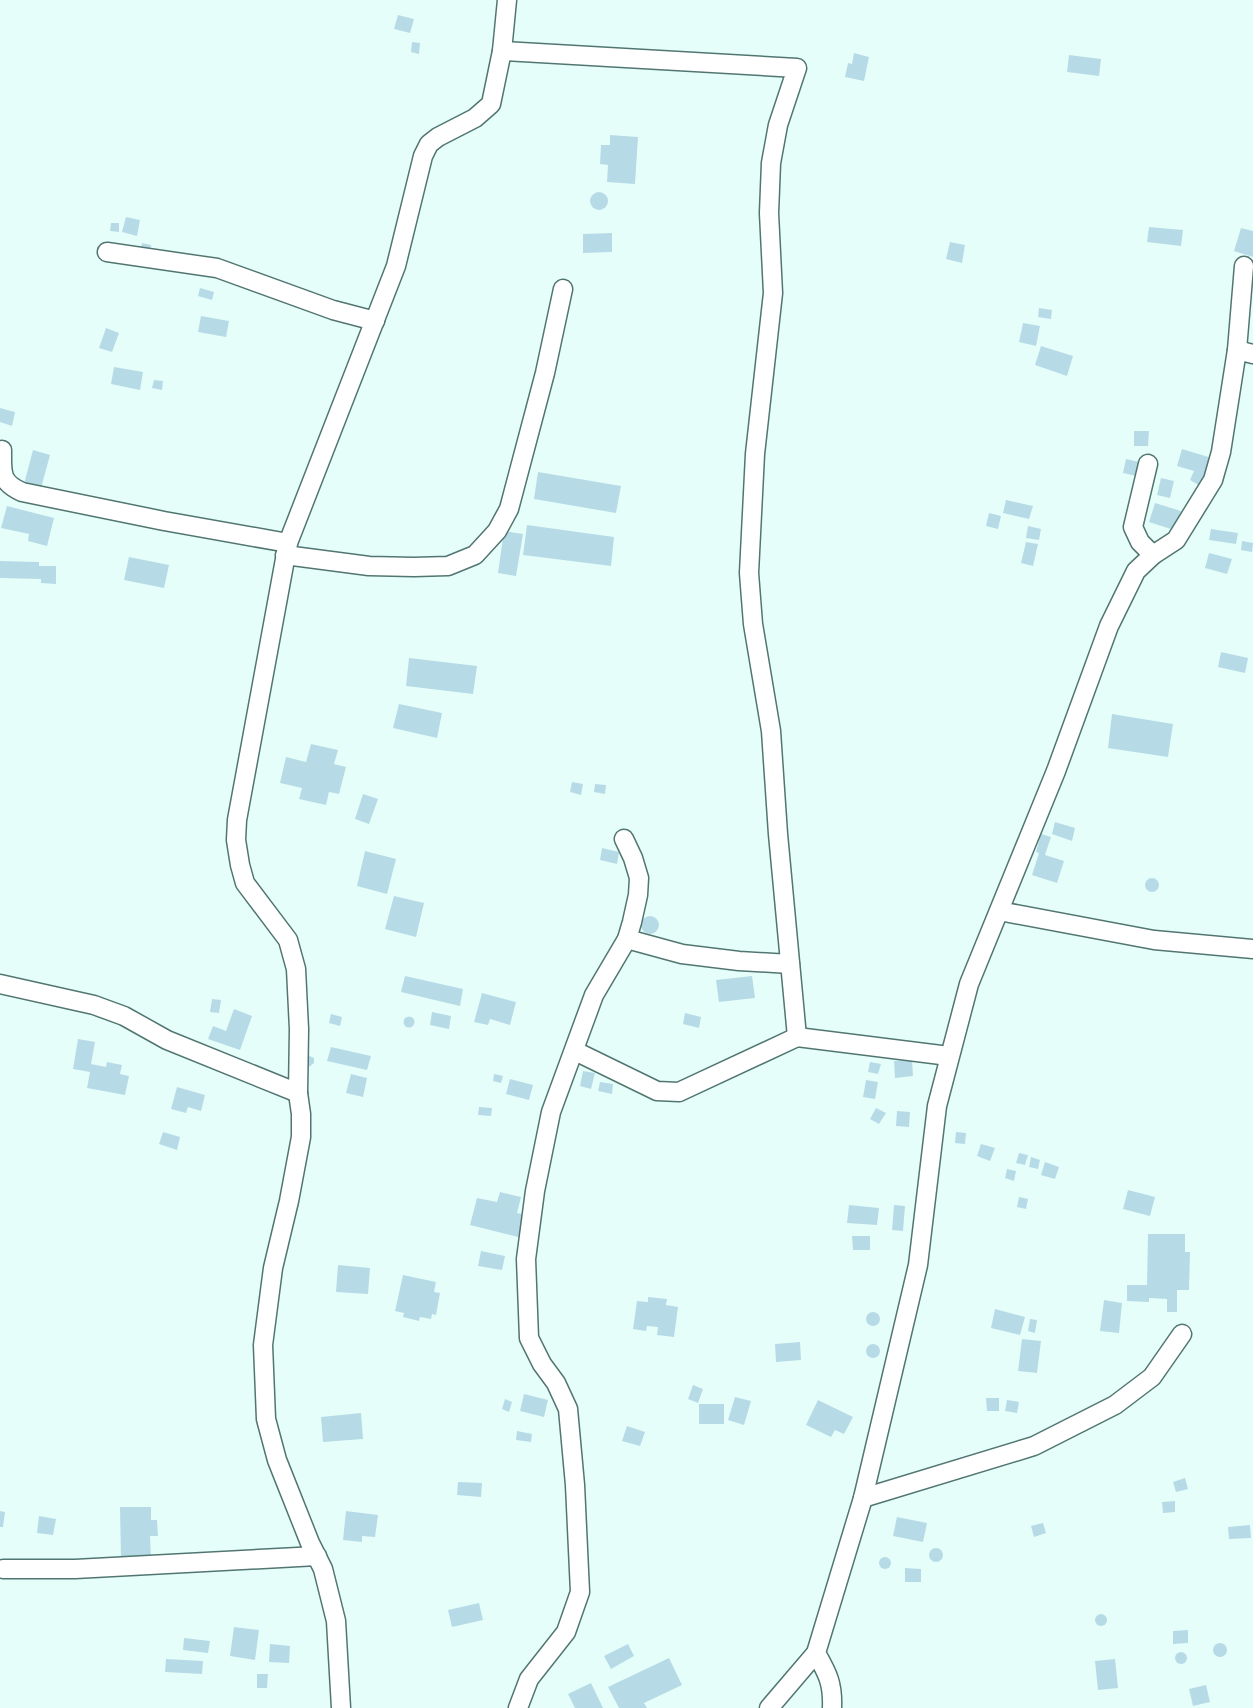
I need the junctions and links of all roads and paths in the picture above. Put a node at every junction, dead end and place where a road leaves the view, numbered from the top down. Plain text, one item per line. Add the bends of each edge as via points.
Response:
1 (507, 0) edge
2 (502, 51) junction
3 (106, 252) dead end
4 (1244, 266) dead end
5 (563, 289) dead end
6 (375, 321) junction
7 (1245, 352) edge
8 (3, 450) dead end
9 (1148, 464) dead end
10 (287, 549) junction
11 (1153, 555) junction
12 (624, 839) dead end
13 (999, 911) junction
14 (627, 939) junction
15 (1253, 949) edge
16 (790, 964) junction
17 (0, 984) edge
18 (797, 1037) junction
19 (575, 1051) junction
20 (949, 1056) junction
21 (298, 1093) junction
22 (1182, 1334) dead end
23 (863, 1498) junction
24 (317, 1556) junction
25 (3, 1569) dead end
26 (816, 1653) junction
27 (341, 1708) edge
28 (518, 1708) edge
29 (769, 1708) edge
30 (832, 1708) edge

1 - 2 street
2 - 6 street via 491,104 475,118 438,137 423,156 396,266
2 - 16 street via 796,68 771,163 772,293 755,454 749,573 753,624 771,731
3 - 6 street via 217,268
4 - 7 street
5 - 10 street via 509,509 497,531 475,555 448,566 369,566
6 - 10 street
7 - 11 street via 1213,480 1176,540
8 - 10 street via 4,482 22,492
9 - 11 street via 1133,527 1140,542
10 - 21 street via 236,840 245,883 288,940 296,969
11 - 13 street via 1136,570 1109,626
12 - 14 street via 639,878
13 - 15 street via 1154,940
13 - 20 street via 969,984
14 - 16 street via 682,954
14 - 19 street via 594,995
16 - 18 street
17 - 21 street via 124,1016 167,1040
18 - 19 street via 679,1092 657,1091
18 - 20 street
19 - 28 street via 551,1112 526,1259 529,1338 568,1409 576,1485 579,1592 566,1632 529,1680
20 - 23 street via 937,1106 918,1265
21 - 24 street via 301,1137 273,1268 263,1345 266,1419 277,1460
22 - 23 street via 1152,1377 1115,1405 1034,1446
23 - 26 street
24 - 25 street
24 - 27 street via 336,1621
26 - 29 street
26 - 30 street via 830,1678

